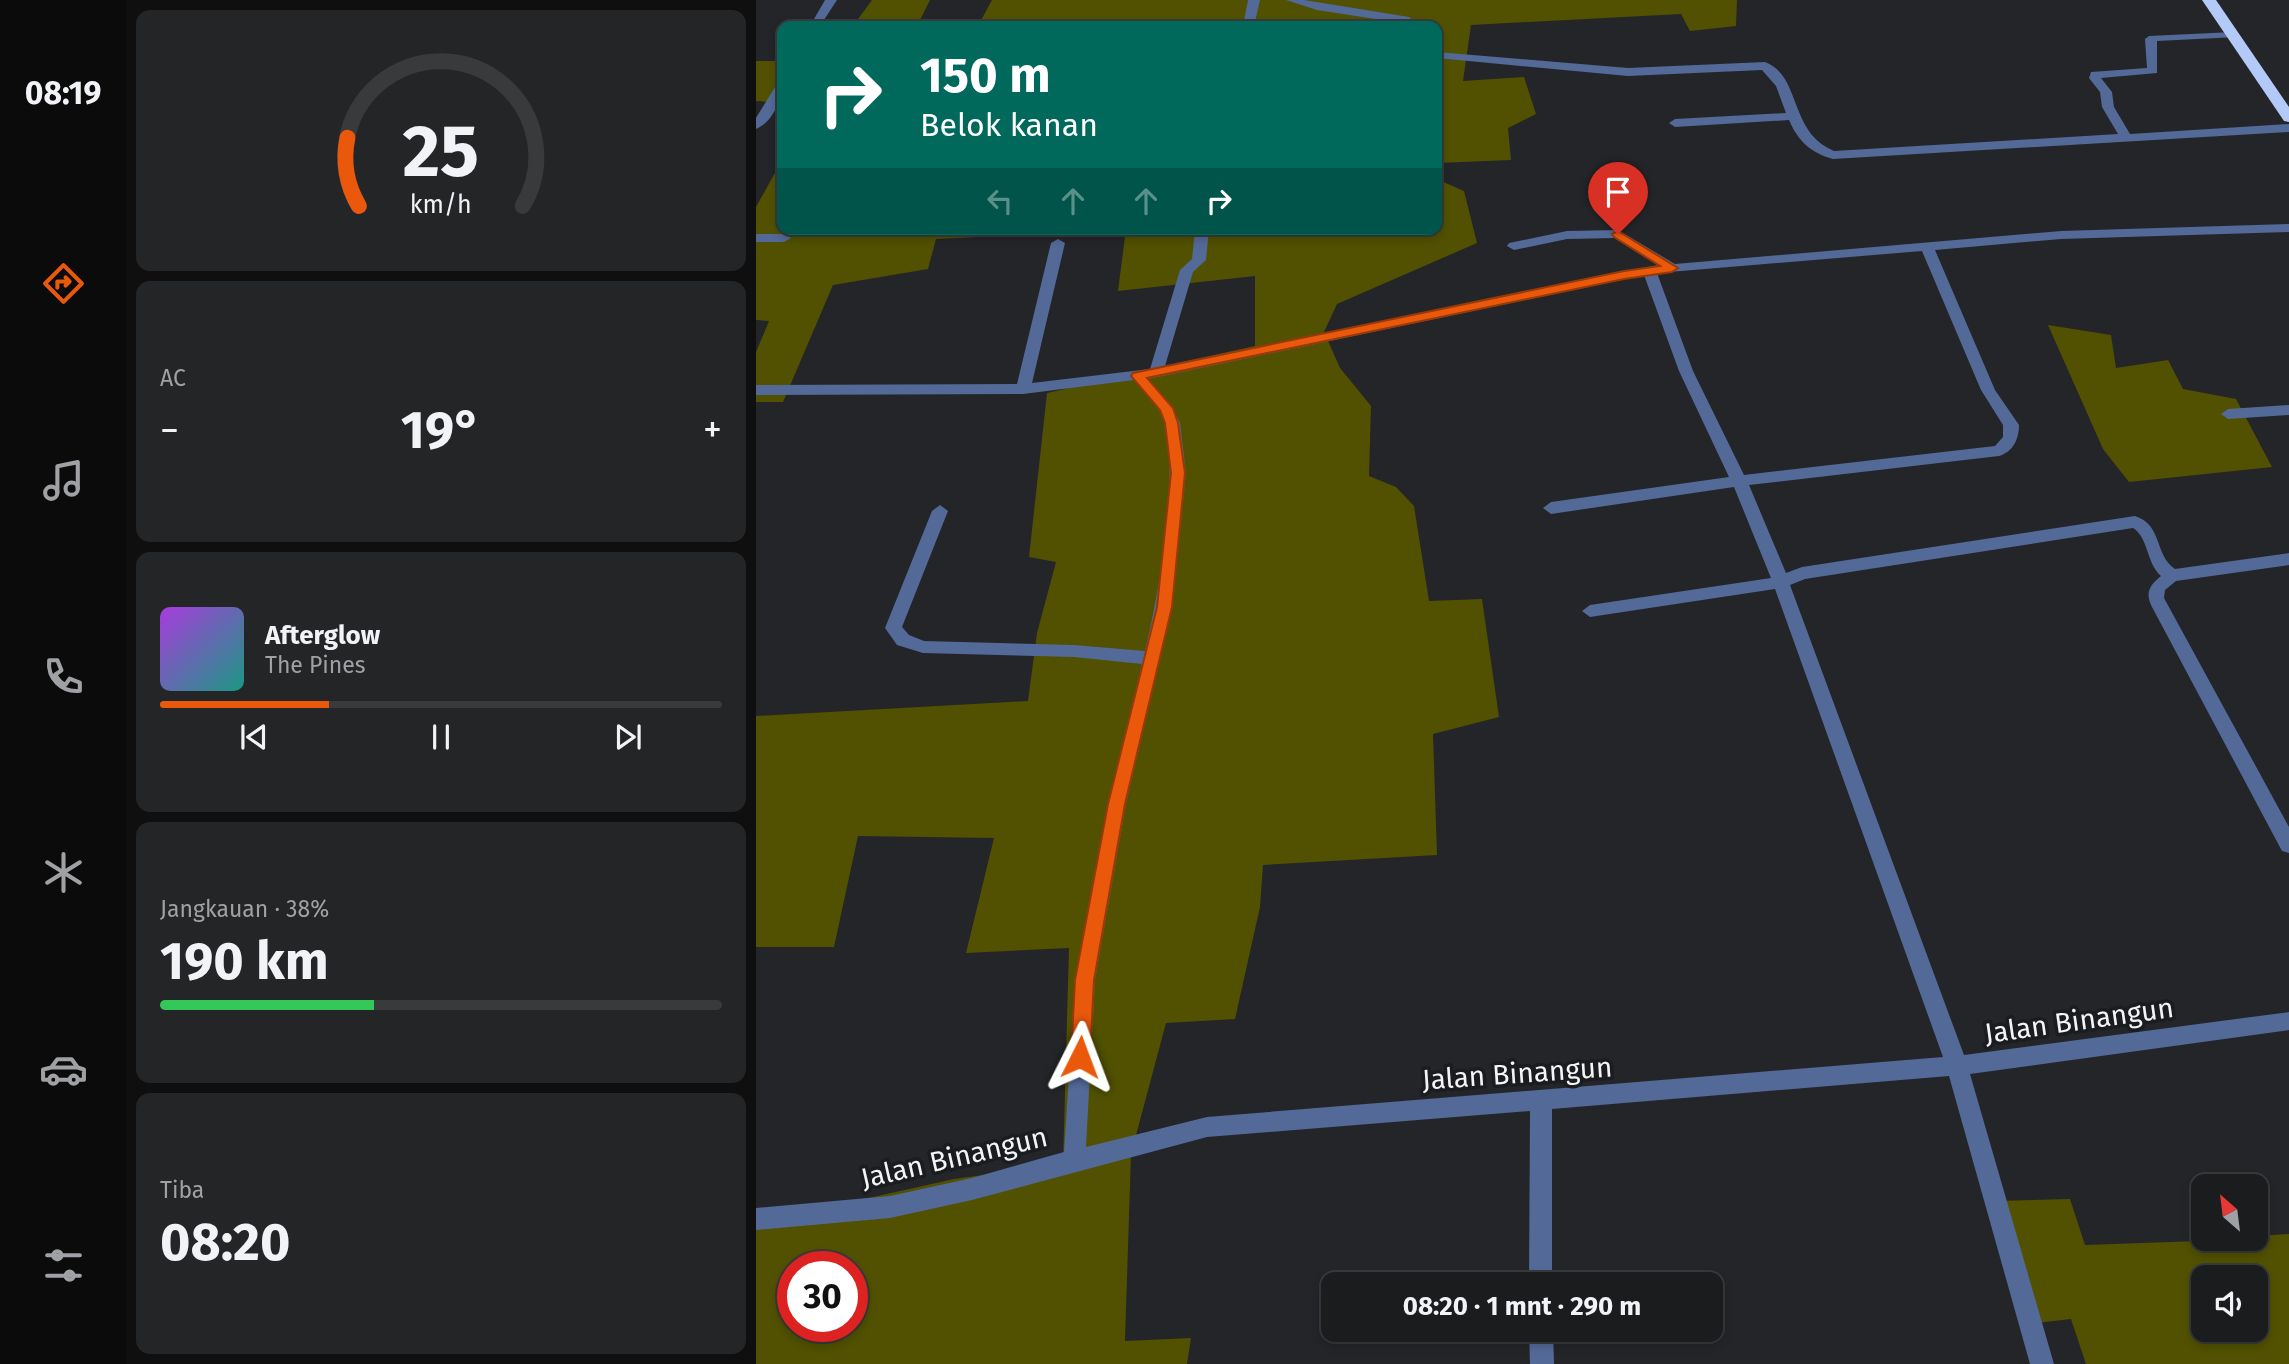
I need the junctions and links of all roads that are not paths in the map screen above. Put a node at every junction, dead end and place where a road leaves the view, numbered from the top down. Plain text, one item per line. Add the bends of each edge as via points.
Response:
1 (831, 0) edge
2 (1254, 0) edge
3 (1292, 0) edge
4 (2209, 0) edge
5 (818, 21) edge
6 (1250, 21) edge
7 (1403, 21) edge
8 (2233, 35) junction
9 (1442, 55) edge
10 (777, 94) edge
11 (1794, 116) junction
12 (2289, 118) edge
13 (1675, 123) dead end
14 (756, 125) edge
15 (2289, 128) edge
16 (2126, 138) junction
17 (2289, 228) edge
18 (1634, 233) dead end
19 (1618, 234) junction
20 (1201, 235) edge
21 (756, 238) edge
22 (784, 238) dead end
23 (1058, 243) dead end
24 (1514, 246) dead end
25 (1927, 246) junction
26 (1672, 268) junction
27 (1648, 270) junction
28 (1147, 375) junction
29 (1023, 389) junction
30 (756, 390) edge
31 (2289, 410) edge
32 (2228, 414) dead end
33 (1739, 481) junction
34 (1551, 508) dead end
35 (940, 511) dead end
36 (2287, 563) edge
37 (2171, 576) junction
38 (1781, 582) junction
39 (1590, 611) dead end
40 (1153, 658) junction
41 (2289, 845) edge
42 (2289, 1021) edge
43 (1957, 1066) junction
44 (1541, 1102) junction
45 (1074, 1160) junction
46 (756, 1219) edge
47 (1541, 1272) edge
48 (1542, 1342) edge
49 (1542, 1364) edge
50 (2042, 1364) edge

1 - 5 street
2 - 6 street
3 - 7 street
4 - 8 highway
8 - 12 highway
8 - 16 street via 2153,38 2153,71 2095,75
9 - 11 street via 1628,72 1765,66
10 - 14 street
11 - 13 street
11 - 16 street via 1811,146 1833,155
15 - 16 street
17 - 25 street via 2061,235
18 - 19 street
19 - 24 street via 1567,235
19 - 26 street
20 - 28 street via 1199,260 1187,271
21 - 22 street
23 - 29 street
25 - 26 street
25 - 33 street via 1988,390 2011,425 2011,438 1999,451
26 - 27 street
27 - 28 street
27 - 33 street via 1686,371
28 - 29 street
28 - 40 street via 1172,423 1178,473 1164,607
29 - 30 street
31 - 32 street
33 - 34 street
33 - 38 street
35 - 40 street via 893,628 903,640 923,647
36 - 37 street
37 - 38 street via 2162,569 2145,528 2135,522 1802,573
37 - 41 street via 2157,588 2156,598
38 - 39 street
38 - 43 street
40 - 45 street via 1117,804 1085,980
42 - 43 street, Jalan Binangun
43 - 44 street, Jalan Binangun
43 - 50 street
44 - 45 street, Jalan Binangun via 1207,1127
44 - 47 street
45 - 46 street, Jalan Binangun via 890,1207
48 - 49 street

